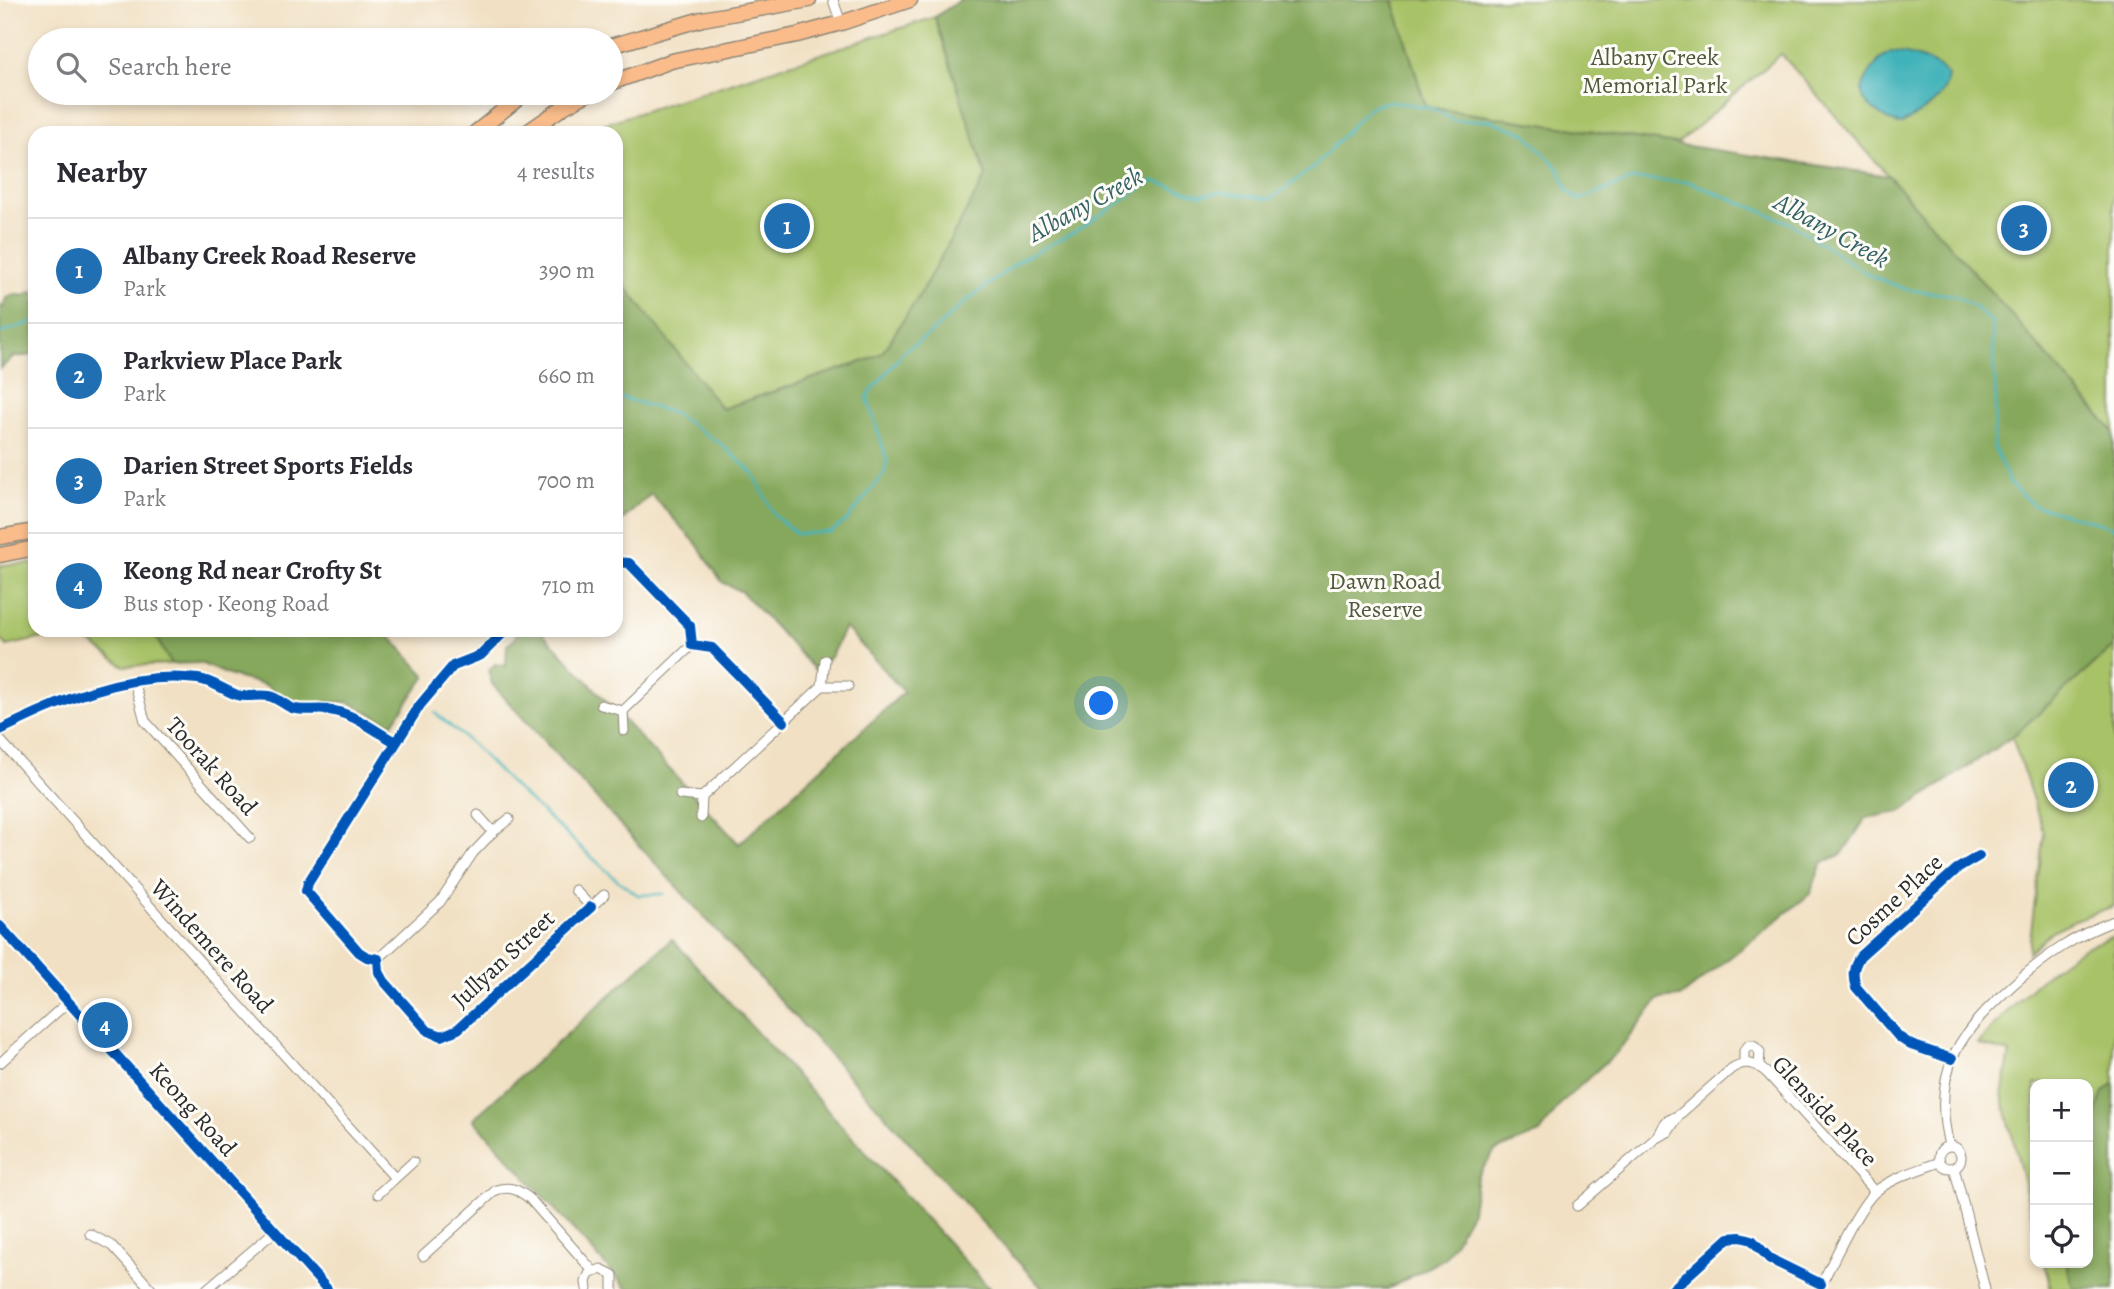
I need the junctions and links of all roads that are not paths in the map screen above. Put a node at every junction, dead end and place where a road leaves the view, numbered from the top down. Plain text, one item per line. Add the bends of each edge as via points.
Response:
1 (809, 0) edge
2 (833, 0) edge
3 (910, 0) edge
4 (842, 23) junction
5 (623, 42) edge
6 (623, 79) edge
7 (510, 105) edge
8 (567, 105) edge
9 (484, 126) edge
10 (536, 126) edge
11 (28, 532) edge
12 (0, 537) edge
13 (28, 549) edge
14 (0, 555) edge
15 (623, 563) edge
16 (499, 637) edge
17 (692, 645) junction
18 (825, 660) dead end
19 (134, 680) junction
20 (822, 686) junction
21 (848, 687) dead end
22 (601, 705) dead end
23 (623, 711) junction
24 (784, 722) junction
25 (0, 730) edge
26 (624, 731) dead end
27 (0, 740) edge
28 (395, 742) junction
29 (680, 795) dead end
30 (702, 796) junction
31 (478, 815) dead end
32 (701, 818) dead end
33 (509, 819) dead end
34 (493, 832) junction
35 (250, 838) dead end
36 (1979, 856) dead end
37 (575, 890) dead end
38 (604, 895) dead end
39 (591, 907) junction
40 (2114, 921) edge
41 (0, 926) edge
42 (378, 960) junction
43 (68, 1002) junction
44 (1952, 1059) junction
45 (0, 1063) edge
46 (1744, 1063) junction
47 (1759, 1065) junction
48 (1949, 1145) junction
49 (413, 1162) dead end
50 (1940, 1162) junction
51 (1954, 1167) junction
52 (395, 1178) junction
53 (1875, 1192) junction
54 (378, 1194) dead end
55 (1577, 1206) dead end
56 (275, 1231) junction
57 (90, 1234) dead end
58 (424, 1256) dead end
59 (593, 1271) junction
60 (1820, 1287) edge
61 (586, 1288) edge
62 (151, 1289) edge
63 (207, 1289) edge
64 (327, 1289) edge
65 (613, 1289) edge
66 (1673, 1289) edge
67 (1985, 1289) edge

1 - 5 main road via 702,19
2 - 4 street
3 - 4 main road
4 - 6 main road via 670,61
7 - 9 main road
8 - 10 main road
11 - 12 main road
13 - 14 main road
15 - 17 street via 690,626
16 - 28 street via 481,655 453,667
17 - 23 street
17 - 24 street via 712,648
18 - 20 street
19 - 25 street via 54,704
19 - 28 street via 195,679 237,695 267,695 289,708 348,715
19 - 35 street, Toorak Road via 145,721
20 - 21 street
20 - 24 street
22 - 23 street
23 - 26 street
24 - 30 street
27 - 52 street, Windemere Road
28 - 42 street via 306,891 359,952
29 - 30 street
30 - 32 street
31 - 34 street
33 - 34 street
34 - 42 street via 440,902
36 - 44 street, Cosme Place via 1957,869 1854,966 1856,987 1899,1037
37 - 39 street, Jullyan Street
38 - 39 street, Jullyan Street
39 - 42 street, Jullyan Street via 451,1034 428,1031 384,981
40 - 44 street via 2079,935 2032,967 1983,1011
41 - 43 street, Keong Road
43 - 45 street
43 - 56 street, Keong Road
44 - 48 street via 1942,1105
46 - 47 street, Glenside Place
46 - 47 street via 1744,1051 1753,1045 1760,1052
46 - 55 street, Glenside Place via 1731,1069 1679,1115 1668,1132
47 - 53 street, Glenside Place
48 - 50 street via 1939,1154
48 - 51 street via 1960,1152
49 - 52 street
50 - 51 street
50 - 53 street
51 - 67 street
52 - 54 street
53 - 60 street
56 - 63 street
56 - 64 street, Keong Road
57 - 62 street via 112,1246
58 - 59 street via 496,1190 507,1187 528,1198
59 - 61 street
59 - 65 street via 610,1272
60 - 66 street via 1741,1237 1729,1238

